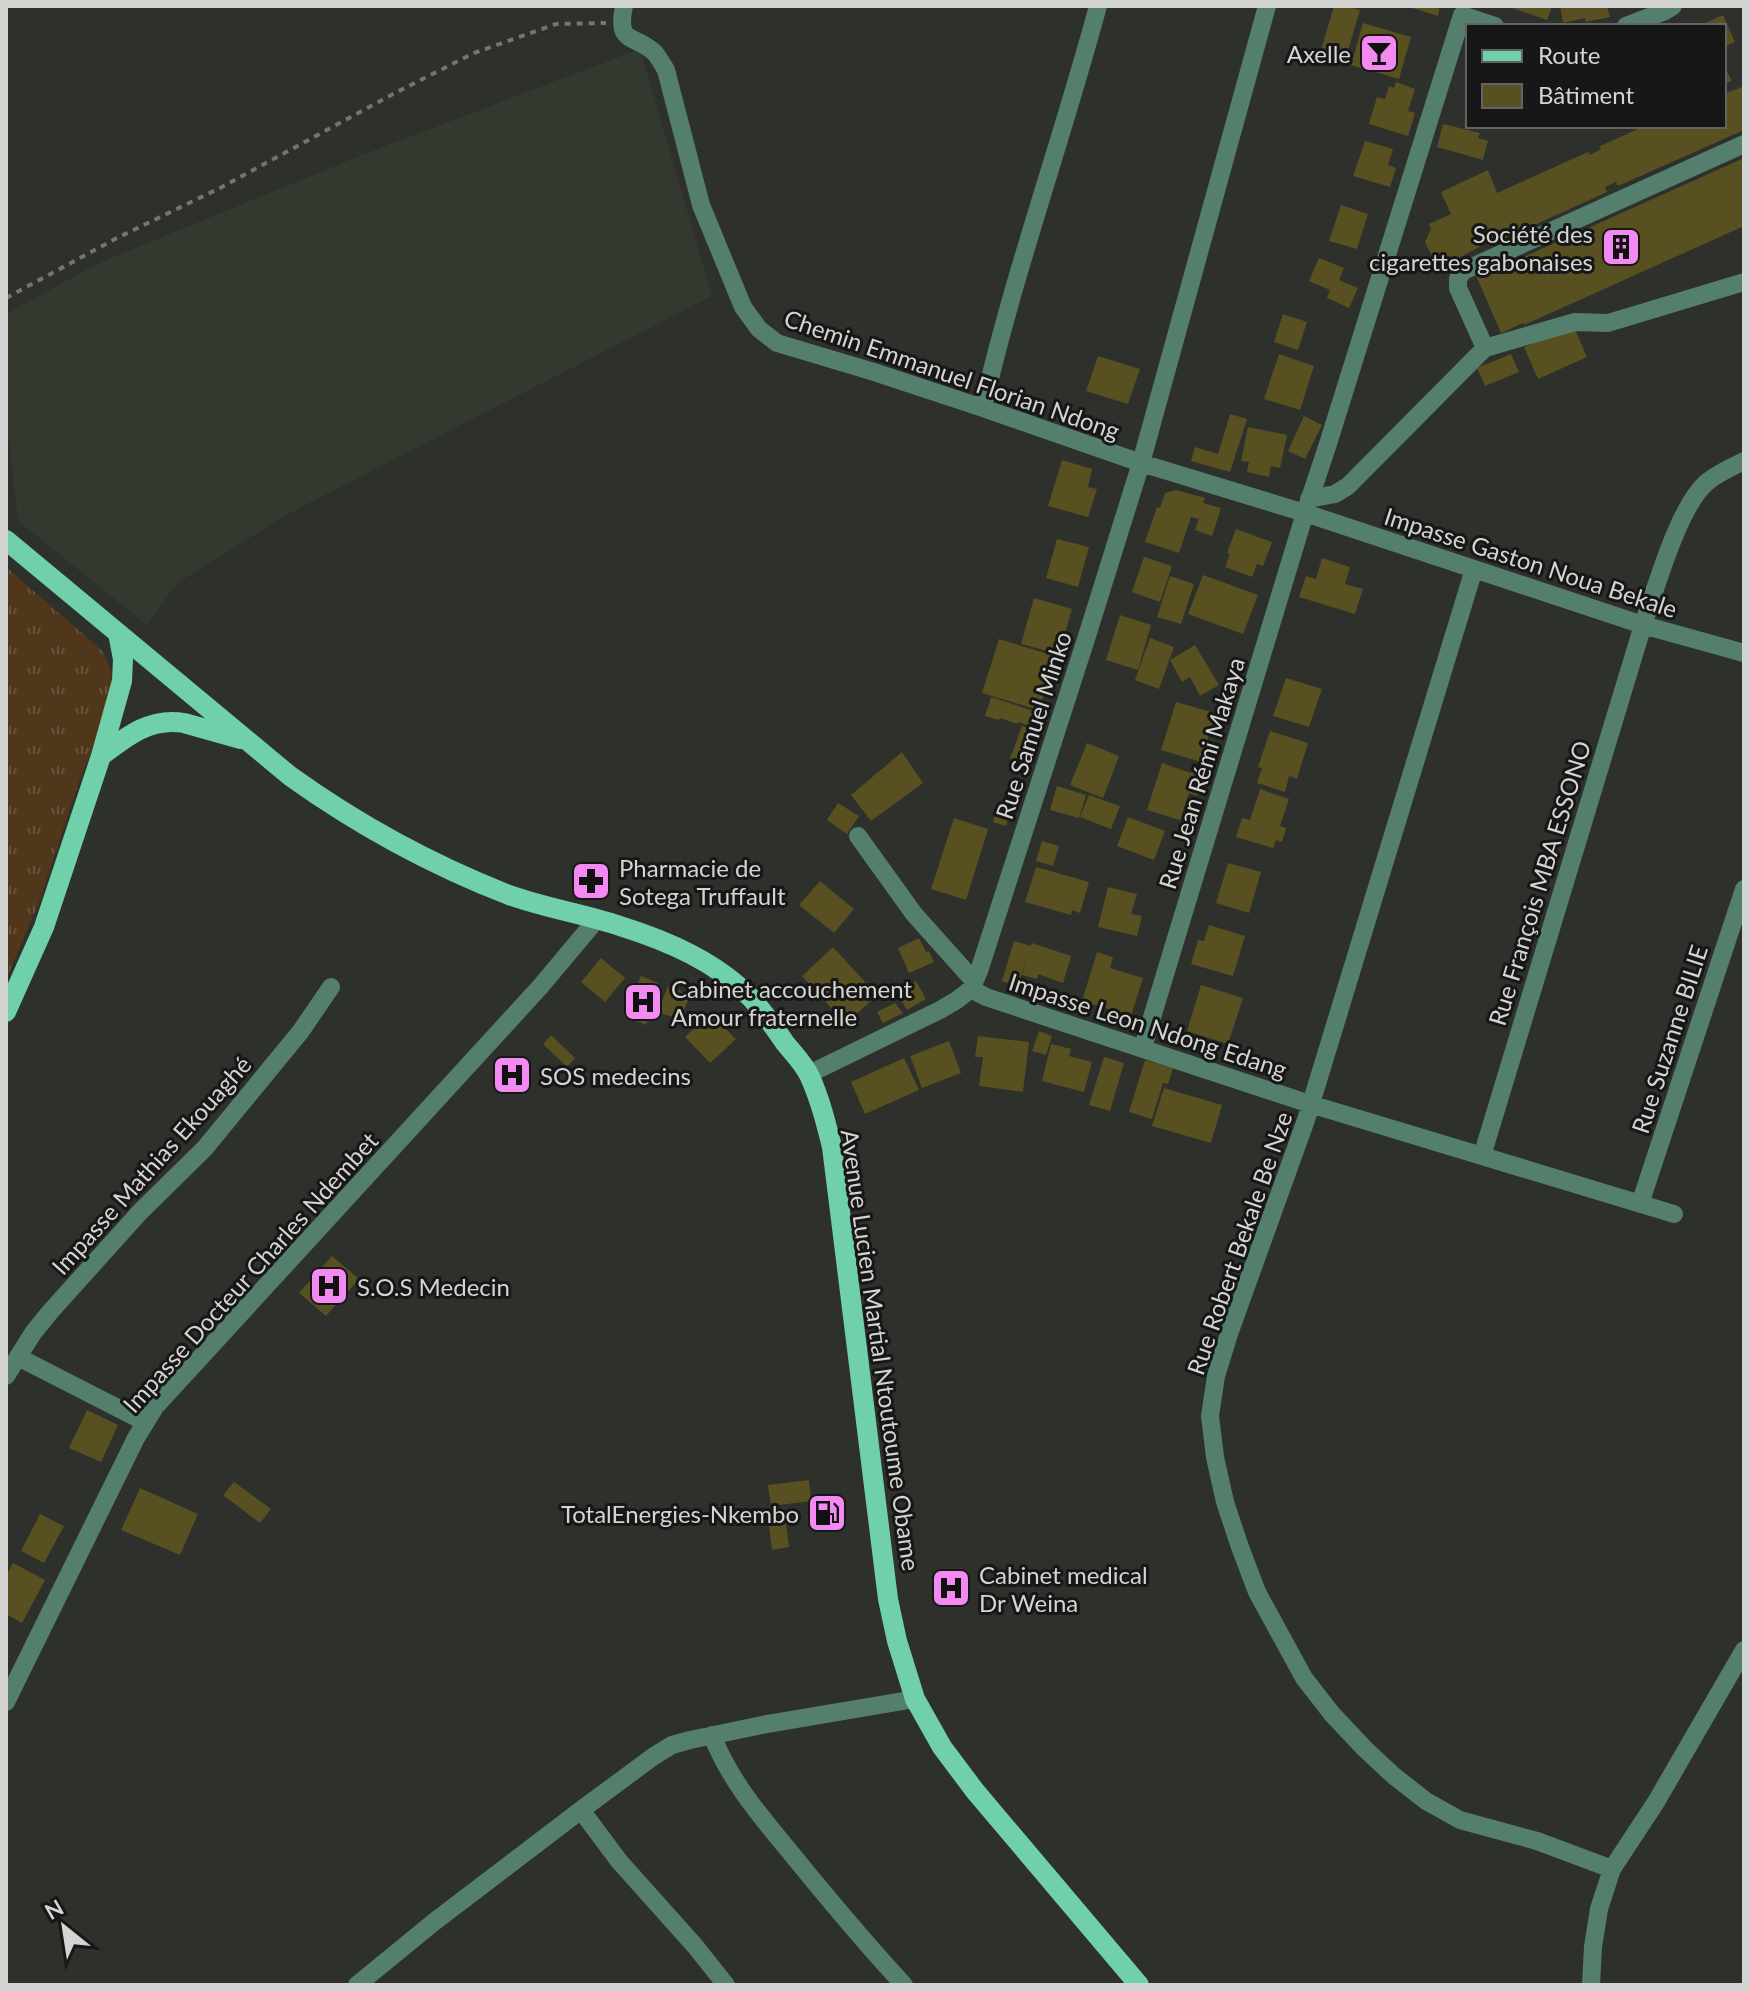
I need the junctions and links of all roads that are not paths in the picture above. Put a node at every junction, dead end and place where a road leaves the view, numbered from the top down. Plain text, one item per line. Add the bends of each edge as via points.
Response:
1 (1098, 6) edge
2 (1267, 6) edge
3 (1673, 6) edge
4 (1463, 10) edge
5 (622, 15) edge
6 (1491, 24) edge
7 (1631, 24) edge
8 (1744, 144) edge
9 (1744, 282) edge
10 (1485, 348) junction
11 (983, 408) junction
12 (1744, 461) edge
13 (1141, 463) junction
14 (1307, 506) junction
15 (14, 547) edge
16 (1474, 569) junction
17 (1643, 625) junction
18 (118, 633) junction
19 (1744, 653) edge
20 (251, 742) junction
21 (101, 756) junction
22 (858, 836) dead end
23 (1744, 889) edge
24 (597, 919) junction
25 (973, 985) junction
26 (331, 987) dead end
27 (6, 1012) edge
28 (1143, 1047) junction
29 (809, 1074) junction
30 (1310, 1104) junction
31 (1482, 1156) junction
32 (1640, 1204) junction
33 (1674, 1214) dead end
34 (18, 1357) junction
35 (6, 1376) edge
36 (145, 1422) junction
37 (1744, 1650) edge
38 (915, 1699) junction
39 (6, 1702) edge
40 (712, 1735) junction
41 (581, 1810) junction
42 (1612, 1869) junction
43 (357, 1985) edge
44 (726, 1985) edge
45 (904, 1985) edge
46 (1139, 1985) edge
47 (1591, 1985) edge

1 - 11 street
2 - 13 street, Rue Samuel Minko
3 - 7 street
4 - 6 street
4 - 14 street
5 - 11 street, Chemin Emmanuel Florian Ndong via 625,35 655,53 666,70 701,205 743,307 759,329 777,343
8 - 10 street via 1463,271 1458,288
9 - 10 street via 1608,323 1575,322
10 - 14 street via 1348,486
11 - 13 street, Chemin Emmanuel Florian Ndong
12 - 17 street, Rue François MBA ESSONO via 1706,483 1689,506
13 - 14 street
13 - 25 street, Rue Samuel Minko
14 - 16 street, Impasse Gaston Noua Bekale
14 - 28 street, Rue Jean Rémi Makaya
15 - 18 main road, Avenue Lucien Martial Ntoutoume Obame
16 - 17 street, Impasse Gaston Noua Bekale
16 - 30 street, Rue Robert Bekale Be Nze
17 - 19 street, Impasse Gaston Noua Bekale
17 - 31 street, Rue François MBA ESSONO
18 - 20 main road, Avenue Lucien Martial Ntoutoume Obame
18 - 21 main road via 122,681
20 - 21 main road via 165,722 140,729
20 - 24 main road, Avenue Lucien Martial Ntoutoume Obame via 324,800 428,859 513,896
21 - 27 main road via 44,927
22 - 25 street
23 - 32 street, Rue Suzanne BILIE
24 - 29 main road, Avenue Lucien Martial Ntoutoume Obame via 653,937 721,973 767,1016
24 - 36 street, Impasse Docteur Charles Ndembet
25 - 28 street, Impasse Leon Ndong Edang via 986,997
25 - 29 street via 940,1010
26 - 34 street, Impasse Mathias Ekouaghé via 239,1108 70,1289
28 - 30 street, Impasse Leon Ndong Edang
29 - 38 main road, Avenue Lucien Martial Ntoutoume Obame via 832,1147 888,1599
30 - 31 street, Impasse Leon Ndong Edang
30 - 42 street, Rue Robert Bekale Be Nze via 1229,1334 1210,1416 1225,1502 1257,1592 1304,1678 1332,1714 1426,1801 1460,1820
31 - 32 street, Impasse Leon Ndong Edang
32 - 33 street, Impasse Leon Ndong Edang
34 - 35 street, Impasse Mathias Ekouaghé
34 - 36 street
36 - 39 street, Impasse Docteur Charles Ndembet
37 - 42 street
38 - 40 street
38 - 46 main road, Avenue Lucien Martial Ntoutoume Obame via 975,1791
40 - 41 street via 672,1745
40 - 45 street via 738,1787
41 - 43 street
41 - 44 street
42 - 47 street via 1599,1909

